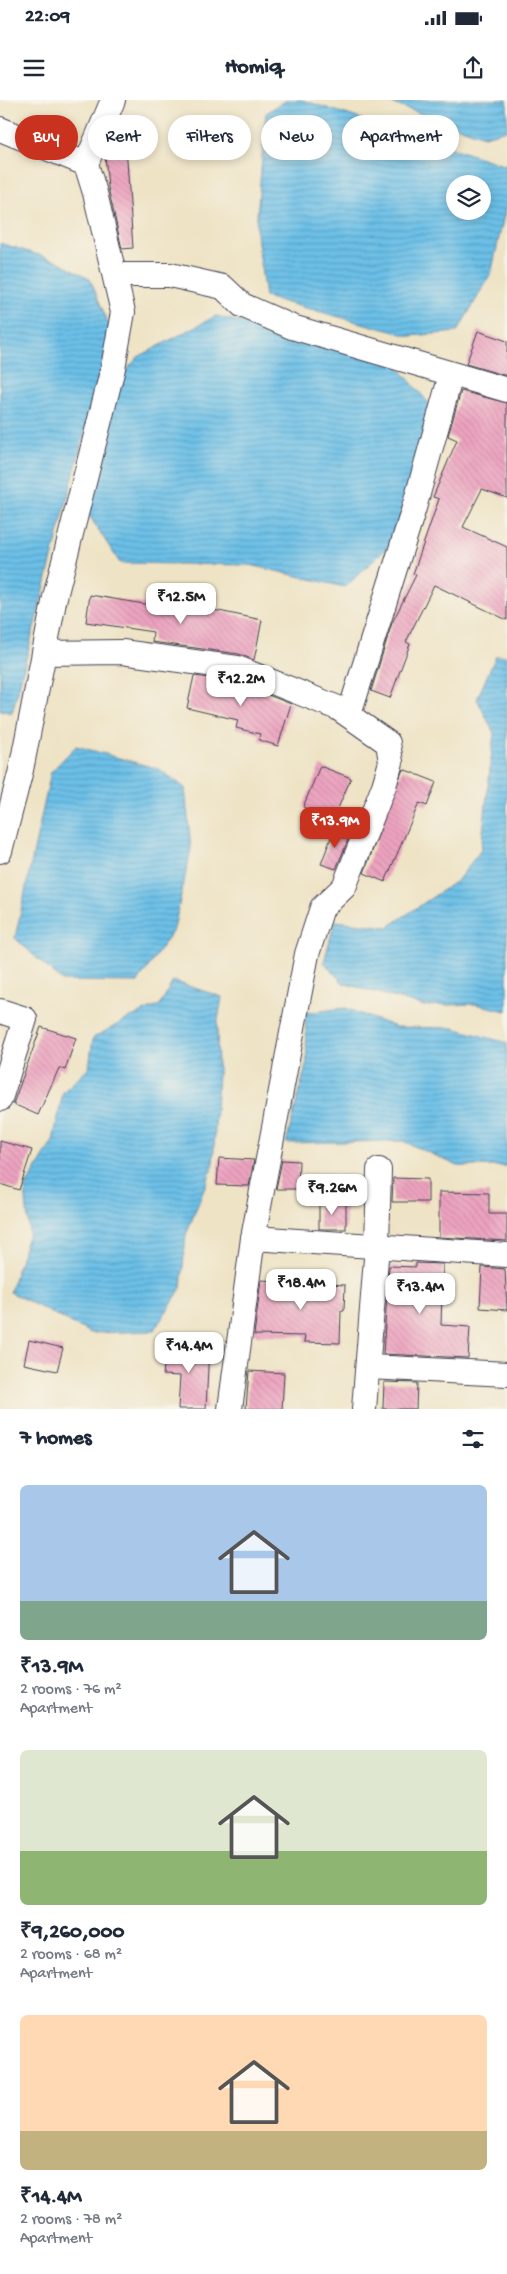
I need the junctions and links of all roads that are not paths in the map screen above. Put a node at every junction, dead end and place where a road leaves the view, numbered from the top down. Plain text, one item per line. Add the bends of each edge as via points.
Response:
1 (113, 100) edge
2 (0, 129) edge
3 (86, 164) junction
4 (114, 274) junction
5 (451, 375) junction
6 (507, 390) edge
7 (44, 653) junction
8 (349, 715) junction
9 (0, 851) edge
10 (0, 1011) edge
11 (0, 1098) edge
12 (379, 1170) dead end
13 (253, 1238) junction
14 (377, 1246) junction
15 (507, 1255) edge
16 (369, 1367) junction
17 (507, 1374) edge
18 (230, 1409) edge
19 (364, 1409) edge

1 - 3 street
2 - 3 street
3 - 4 street
4 - 5 street via 170,274 223,287 242,305 292,327
4 - 7 street via 123,312 113,368
5 - 6 street
5 - 8 street via 414,508
7 - 8 street via 122,652 237,668
7 - 9 street via 21,770
8 - 13 street via 388,743 391,762 344,887 322,908 307,954
10 - 11 street via 25,1019
12 - 14 street
13 - 14 street
13 - 18 street
14 - 15 street
14 - 16 street
16 - 17 street
16 - 19 street

